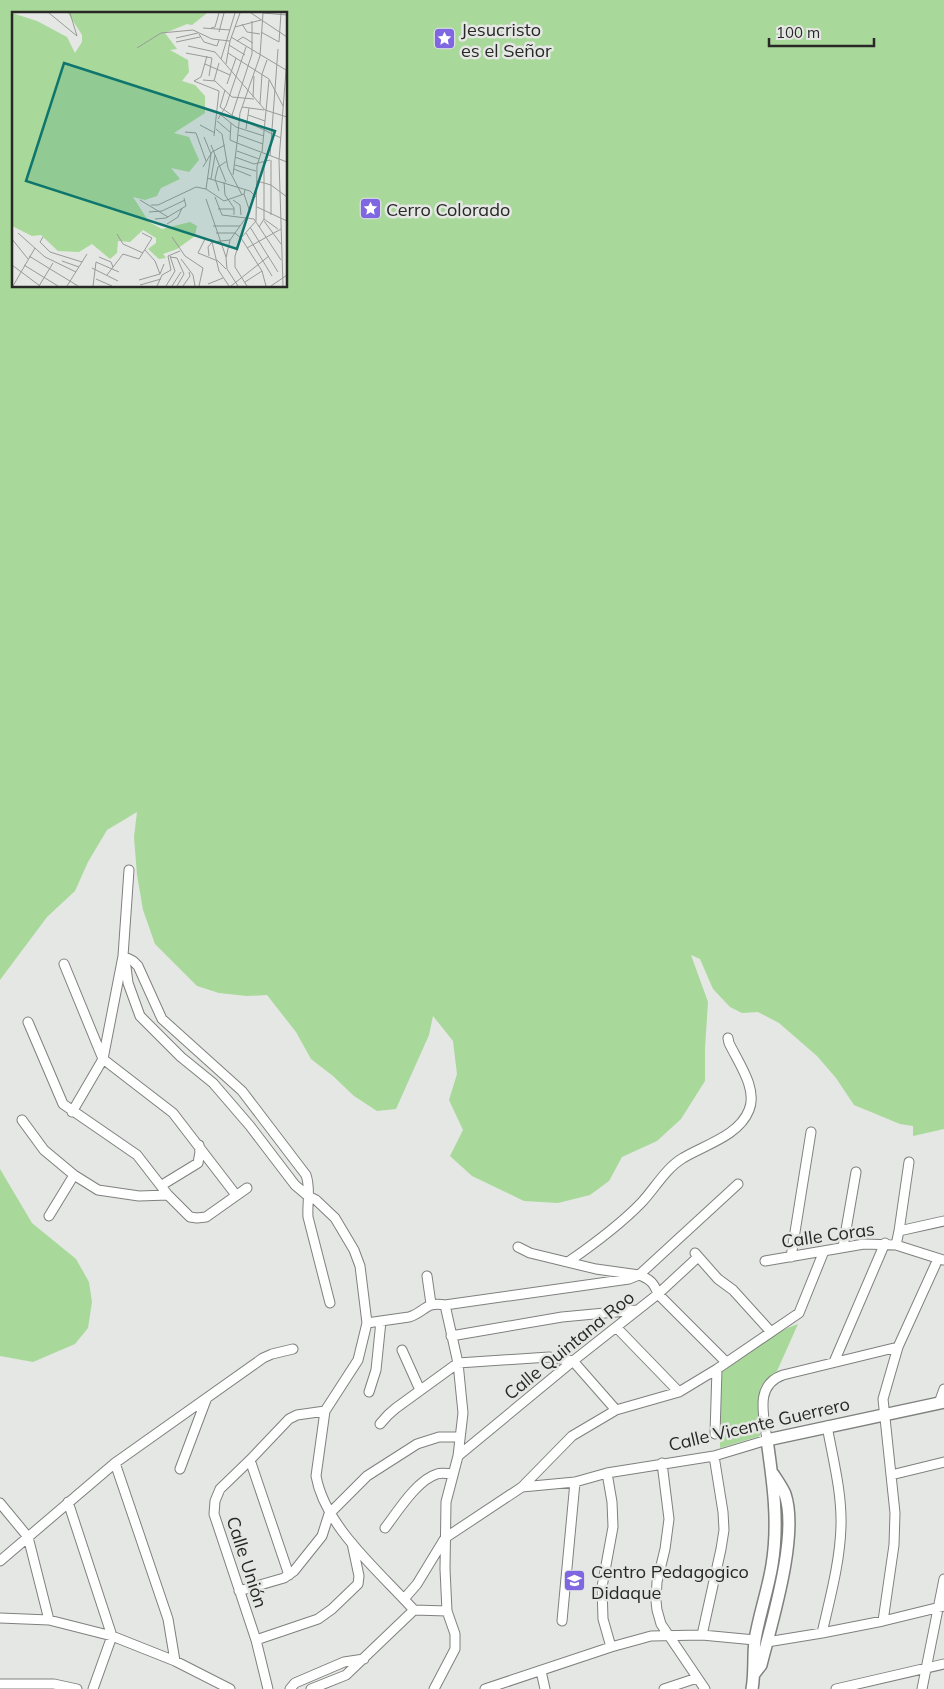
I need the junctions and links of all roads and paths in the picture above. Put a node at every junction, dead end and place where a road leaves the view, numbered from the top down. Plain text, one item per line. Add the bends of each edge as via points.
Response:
1 (129, 870) dead end
2 (122, 959) junction
3 (64, 964) dead end
4 (28, 1022) dead end
5 (728, 1038) dead end
6 (103, 1059) junction
7 (72, 1112) junction
8 (261, 1116) junction
9 (22, 1120) dead end
10 (250, 1126) junction
11 (811, 1132) dead end
12 (199, 1145) junction
13 (909, 1162) dead end
14 (856, 1172) dead end
15 (74, 1175) junction
16 (738, 1184) dead end
17 (162, 1185) junction
18 (247, 1188) dead end
19 (168, 1195) junction
20 (236, 1195) junction
21 (312, 1198) junction
22 (49, 1216) dead end
23 (944, 1222) edge
24 (899, 1231) junction
25 (886, 1243) junction
26 (896, 1245) junction
27 (518, 1247) dead end
28 (843, 1247) junction
29 (824, 1251) junction
30 (791, 1257) junction
31 (941, 1260) edge
32 (765, 1261) dead end
33 (568, 1262) junction
34 (639, 1274) junction
35 (426, 1276) dead end
36 (658, 1294) junction
37 (330, 1303) dead end
38 (431, 1304) junction
39 (445, 1305) junction
40 (638, 1310) junction
41 (381, 1321) junction
42 (367, 1322) junction
43 (617, 1328) junction
44 (770, 1332) junction
45 (451, 1336) junction
46 (898, 1347) junction
47 (293, 1348) dead end
48 (402, 1350) dead end
49 (573, 1361) junction
50 (726, 1362) junction
51 (834, 1362) junction
52 (458, 1363) junction
53 (717, 1369) junction
54 (944, 1388) edge
55 (420, 1390) junction
56 (369, 1392) dead end
57 (678, 1392) junction
58 (206, 1400) junction
59 (941, 1402) edge
60 (616, 1410) junction
61 (325, 1411) junction
62 (884, 1414) junction
63 (380, 1424) dead end
64 (828, 1426) junction
65 (715, 1434) dead end
66 (460, 1437) junction
67 (767, 1440) junction
68 (458, 1456) junction
69 (714, 1456) junction
70 (250, 1460) junction
71 (944, 1462) edge
72 (662, 1463) junction
73 (115, 1464) junction
74 (180, 1469) dead end
75 (607, 1473) junction
76 (453, 1474) junction
77 (891, 1475) junction
78 (575, 1482) junction
79 (522, 1487) junction
80 (68, 1502) junction
81 (0, 1503) edge
82 (329, 1514) junction
83 (385, 1528) dead end
84 (28, 1537) junction
85 (445, 1538) junction
86 (352, 1542) junction
87 (0, 1561) edge
88 (290, 1575) junction
89 (944, 1579) edge
90 (239, 1591) junction
91 (404, 1599) junction
92 (942, 1606) edge
93 (414, 1610) junction
94 (447, 1611) junction
95 (0, 1618) edge
96 (48, 1620) junction
97 (562, 1621) dead end
98 (883, 1621) junction
99 (822, 1633) junction
100 (702, 1635) junction
101 (112, 1636) junction
102 (669, 1636) junction
103 (256, 1640) junction
104 (761, 1641) junction
105 (610, 1647) junction
106 (364, 1659) junction
107 (175, 1661) junction
108 (944, 1664) edge
109 (926, 1668) junction
110 (541, 1671) junction
111 (697, 1678) junction
112 (0, 1684) edge
113 (77, 1689) edge
114 (93, 1689) edge
115 (230, 1689) edge
116 (268, 1689) edge
117 (290, 1689) edge
118 (311, 1689) edge
119 (434, 1689) edge
120 (485, 1689) edge
121 (545, 1689) edge
122 (664, 1689) edge
123 (704, 1689) edge
124 (752, 1689) edge
125 (836, 1689) edge
126 (922, 1689) edge

1 - 2 street
2 - 6 street
2 - 8 street via 133,961 138,966 162,1019 242,1091
2 - 10 street via 140,1016 213,1083
3 - 6 street
4 - 7 street via 58,1096
5 - 33 street via 749,1085 750,1110 744,1119 723,1138 677,1162 642,1202 598,1241
6 - 7 street
6 - 12 street via 173,1113
7 - 17 street via 137,1155
8 - 10 street
8 - 21 street via 306,1175
9 - 15 street via 44,1150
10 - 21 street via 295,1185
11 - 30 street
12 - 17 street via 198,1163
12 - 20 street
13 - 24 street
14 - 28 street
15 - 19 street via 98,1190 139,1196
15 - 22 street
16 - 34 street
17 - 19 street
18 - 20 street
19 - 20 street via 190,1217 197,1218 206,1217
21 - 37 street via 308,1217
21 - 42 street via 334,1218 354,1250 360,1266
23 - 24 street, Calle Coras
24 - 26 street, Calle Coras
25 - 26 street, Calle Coras
25 - 28 street, Calle Coras
25 - 51 street
26 - 31 street
27 - 33 street
28 - 29 street, Calle Coras
29 - 30 street, Calle Coras
29 - 44 street via 799,1313
30 - 32 street, Calle Coras
31 - 46 street
33 - 34 street
34 - 36 street via 651,1280
34 - 39 street via 622,1281
35 - 38 street
36 - 40 street, Calle Quintana Roo
36 - 44 street, Calle Quintana Roo via 697,1255
36 - 50 street
38 - 39 street
38 - 41 street via 409,1317
39 - 45 street
40 - 43 street, Calle Quintana Roo
40 - 45 street via 562,1317
41 - 42 street
41 - 56 street via 376,1370
42 - 61 street via 358,1360
43 - 49 street, Calle Quintana Roo
43 - 57 street
44 - 50 street
45 - 52 street
46 - 51 street
46 - 62 street via 883,1399
47 - 58 street via 268,1355
48 - 55 street
49 - 52 street via 549,1356
49 - 60 street
49 - 68 street, Calle Quintana Roo
50 - 53 street
51 - 67 street via 783,1375 767,1385 763,1409
52 - 55 street
52 - 66 street via 462,1413
53 - 57 street
53 - 65 street
54 - 59 street
55 - 63 street
57 - 60 street
58 - 73 street
58 - 74 street
59 - 62 main road, Calle Vicente Guerrero
60 - 79 street via 572,1436
61 - 70 street, Calle Unión via 292,1416
61 - 82 street via 316,1476
62 - 64 main road, Calle Vicente Guerrero
62 - 77 street
64 - 67 main road, Calle Vicente Guerrero
64 - 99 street via 841,1526
66 - 68 street
66 - 82 street via 439,1437 417,1444 367,1476
67 - 69 street, Calle Vicente Guerrero
67 - 104 main road via 776,1516
68 - 76 street
69 - 72 street, Calle Vicente Guerrero
69 - 100 street via 724,1530
70 - 88 street
70 - 90 street, Calle Unión via 220,1489 215,1501 214,1514
71 - 77 street
72 - 75 street, Calle Vicente Guerrero
72 - 102 street via 669,1519 656,1601 661,1624
73 - 80 street
73 - 107 street via 168,1619
75 - 78 street, Calle Vicente Guerrero
75 - 105 street via 613,1527 602,1587 603,1619
76 - 83 street via 439,1473 419,1484
76 - 85 street via 446,1502
77 - 98 street via 894,1536
78 - 79 street, Calle Vicente Guerrero
78 - 97 street
79 - 85 street
80 - 84 street
80 - 101 street
81 - 84 street
82 - 86 street
82 - 88 street via 322,1536
84 - 87 street
84 - 96 street
85 - 91 street
85 - 94 street
86 - 91 street
86 - 103 street via 358,1584 318,1619
88 - 90 street
89 - 92 street
90 - 103 street, Calle Unión
91 - 93 street
92 - 98 street
92 - 109 street
93 - 94 street
93 - 106 street
94 - 119 street via 455,1634 455,1649
95 - 96 street
96 - 101 street
98 - 99 street
99 - 104 street
100 - 102 street
100 - 104 street
101 - 107 street
101 - 114 street
102 - 105 street via 651,1636
102 - 111 street
103 - 116 street, Calle Unión
104 - 124 main road via 754,1663
105 - 110 street
106 - 117 street via 344,1662 295,1683
106 - 118 street via 346,1676
107 - 115 street
108 - 109 street
109 - 125 street
109 - 126 street
110 - 120 street
110 - 121 street
111 - 122 street
111 - 123 street
112 - 113 street via 54,1684

